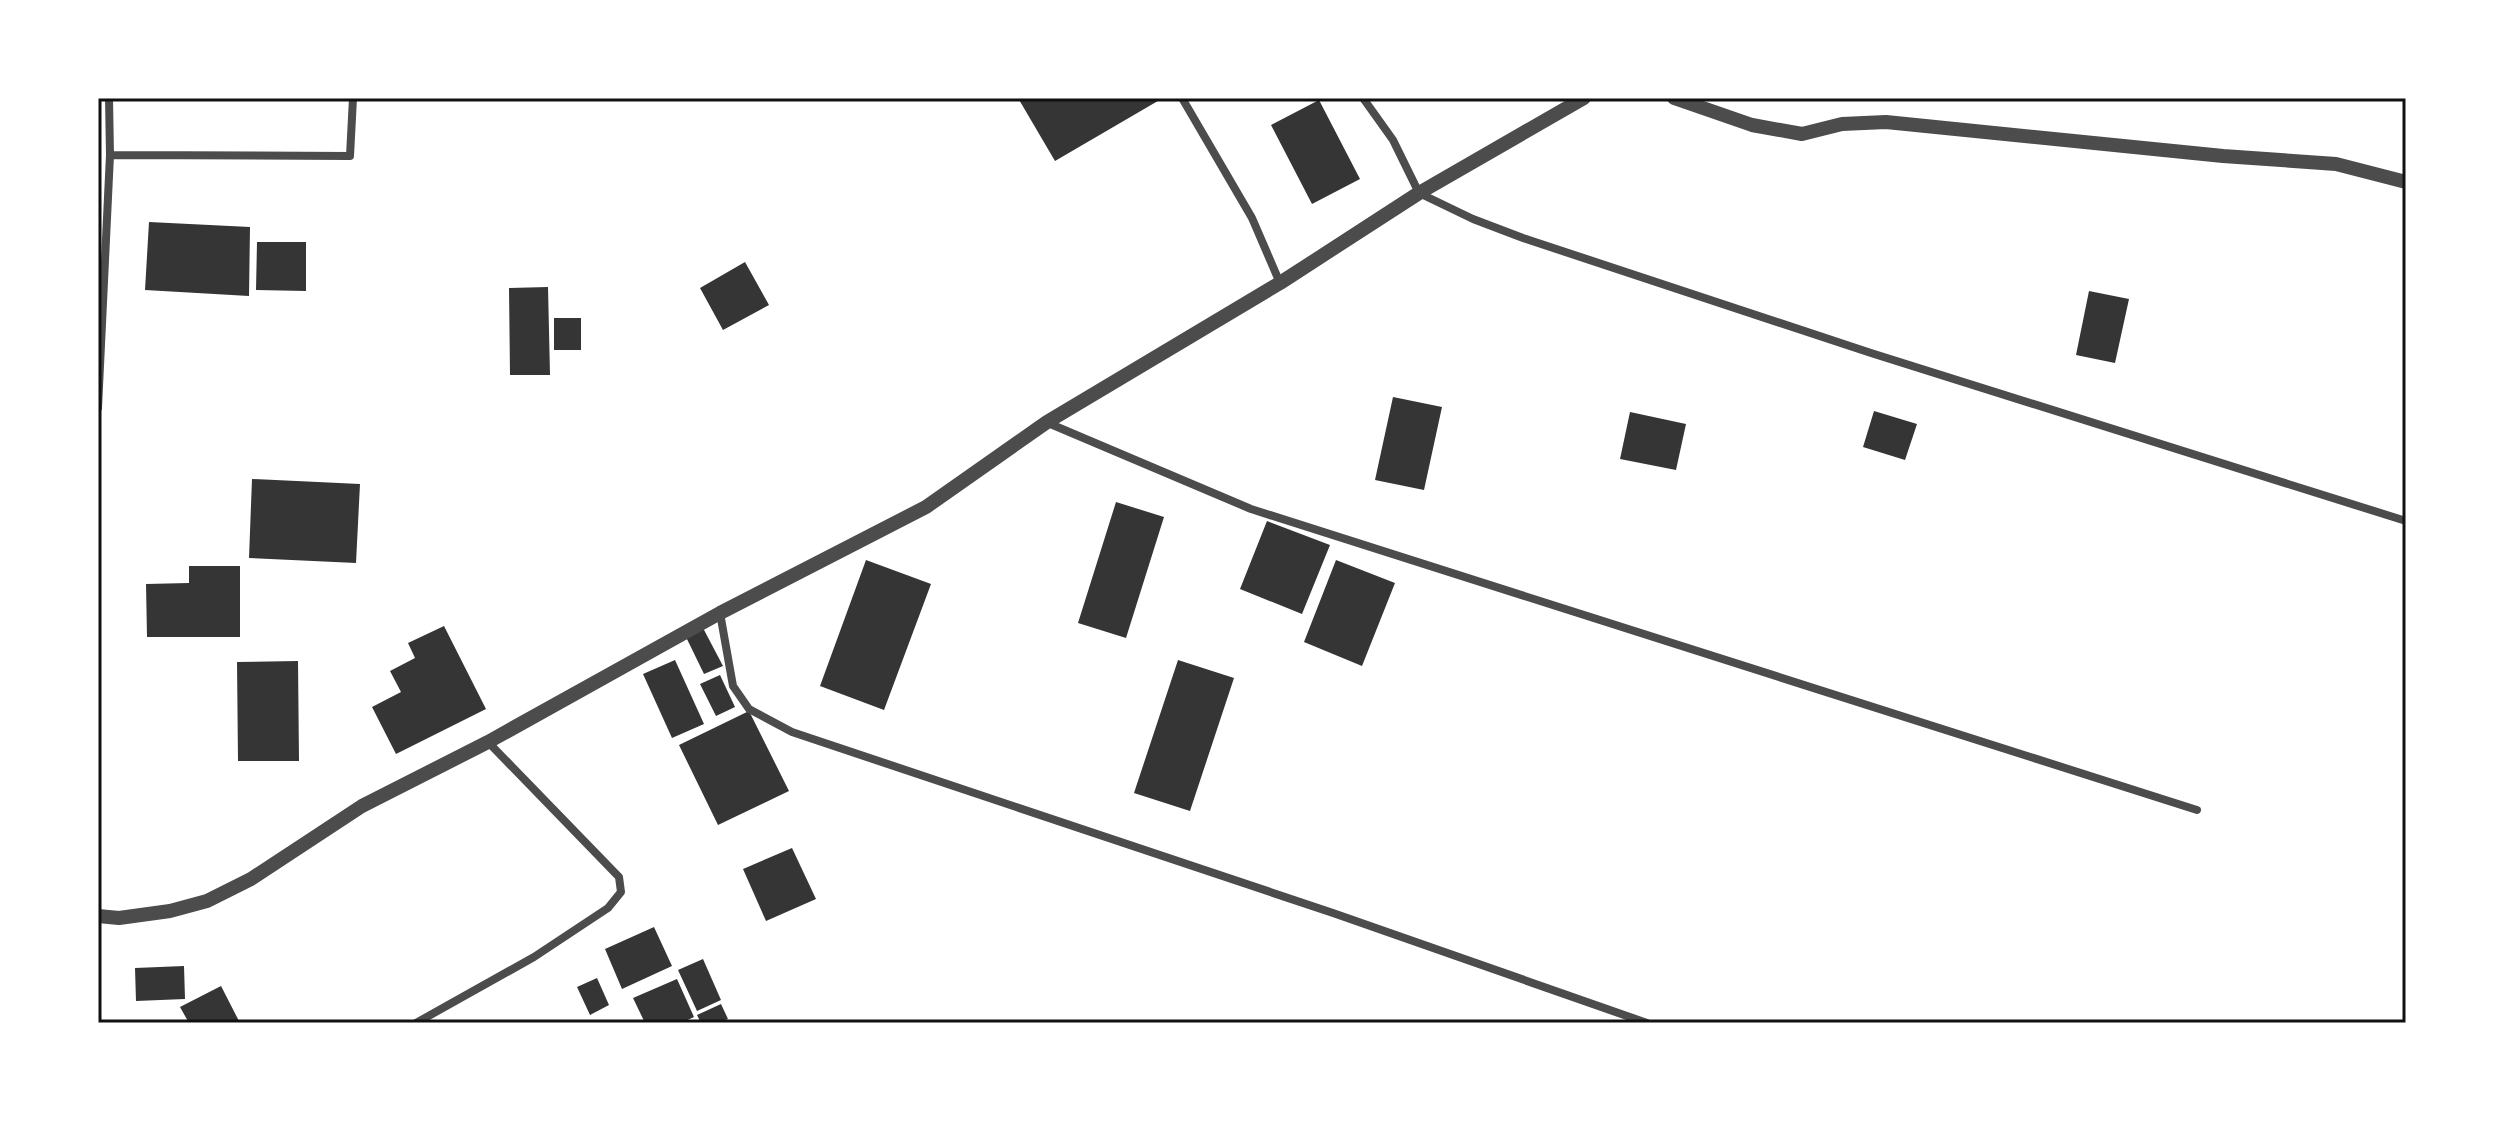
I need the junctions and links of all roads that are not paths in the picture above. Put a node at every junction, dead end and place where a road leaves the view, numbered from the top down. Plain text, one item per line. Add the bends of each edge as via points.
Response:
1 (109, 98) edge
2 (353, 98) edge
3 (1182, 98) edge
4 (1363, 98) edge
5 (1584, 98) edge
6 (1674, 98) edge
7 (110, 155) junction
8 (2406, 182) edge
9 (1419, 193) junction
10 (1280, 283) junction
11 (98, 408) edge
12 (1047, 422) junction
13 (2406, 521) edge
14 (720, 613) junction
15 (488, 742) junction
16 (2197, 810) dead end
17 (98, 916) edge
18 (416, 1023) edge
19 (1647, 1023) edge

1 - 7 street
2 - 7 street via 350,156
3 - 10 street via 1252,218
4 - 9 street via 1393,140
5 - 9 street
6 - 8 street via 1752,125 1802,134 1842,124 1886,122 2336,164
7 - 11 street
9 - 10 street
9 - 13 street via 1523,238
10 - 12 street
12 - 14 street via 926,507
12 - 16 street via 1251,509
14 - 15 street
14 - 19 street via 733,686 749,709 792,732
15 - 17 street via 362,806 251,879 207,901 148,915
15 - 18 street via 619,877 621,892 608,908 534,957

